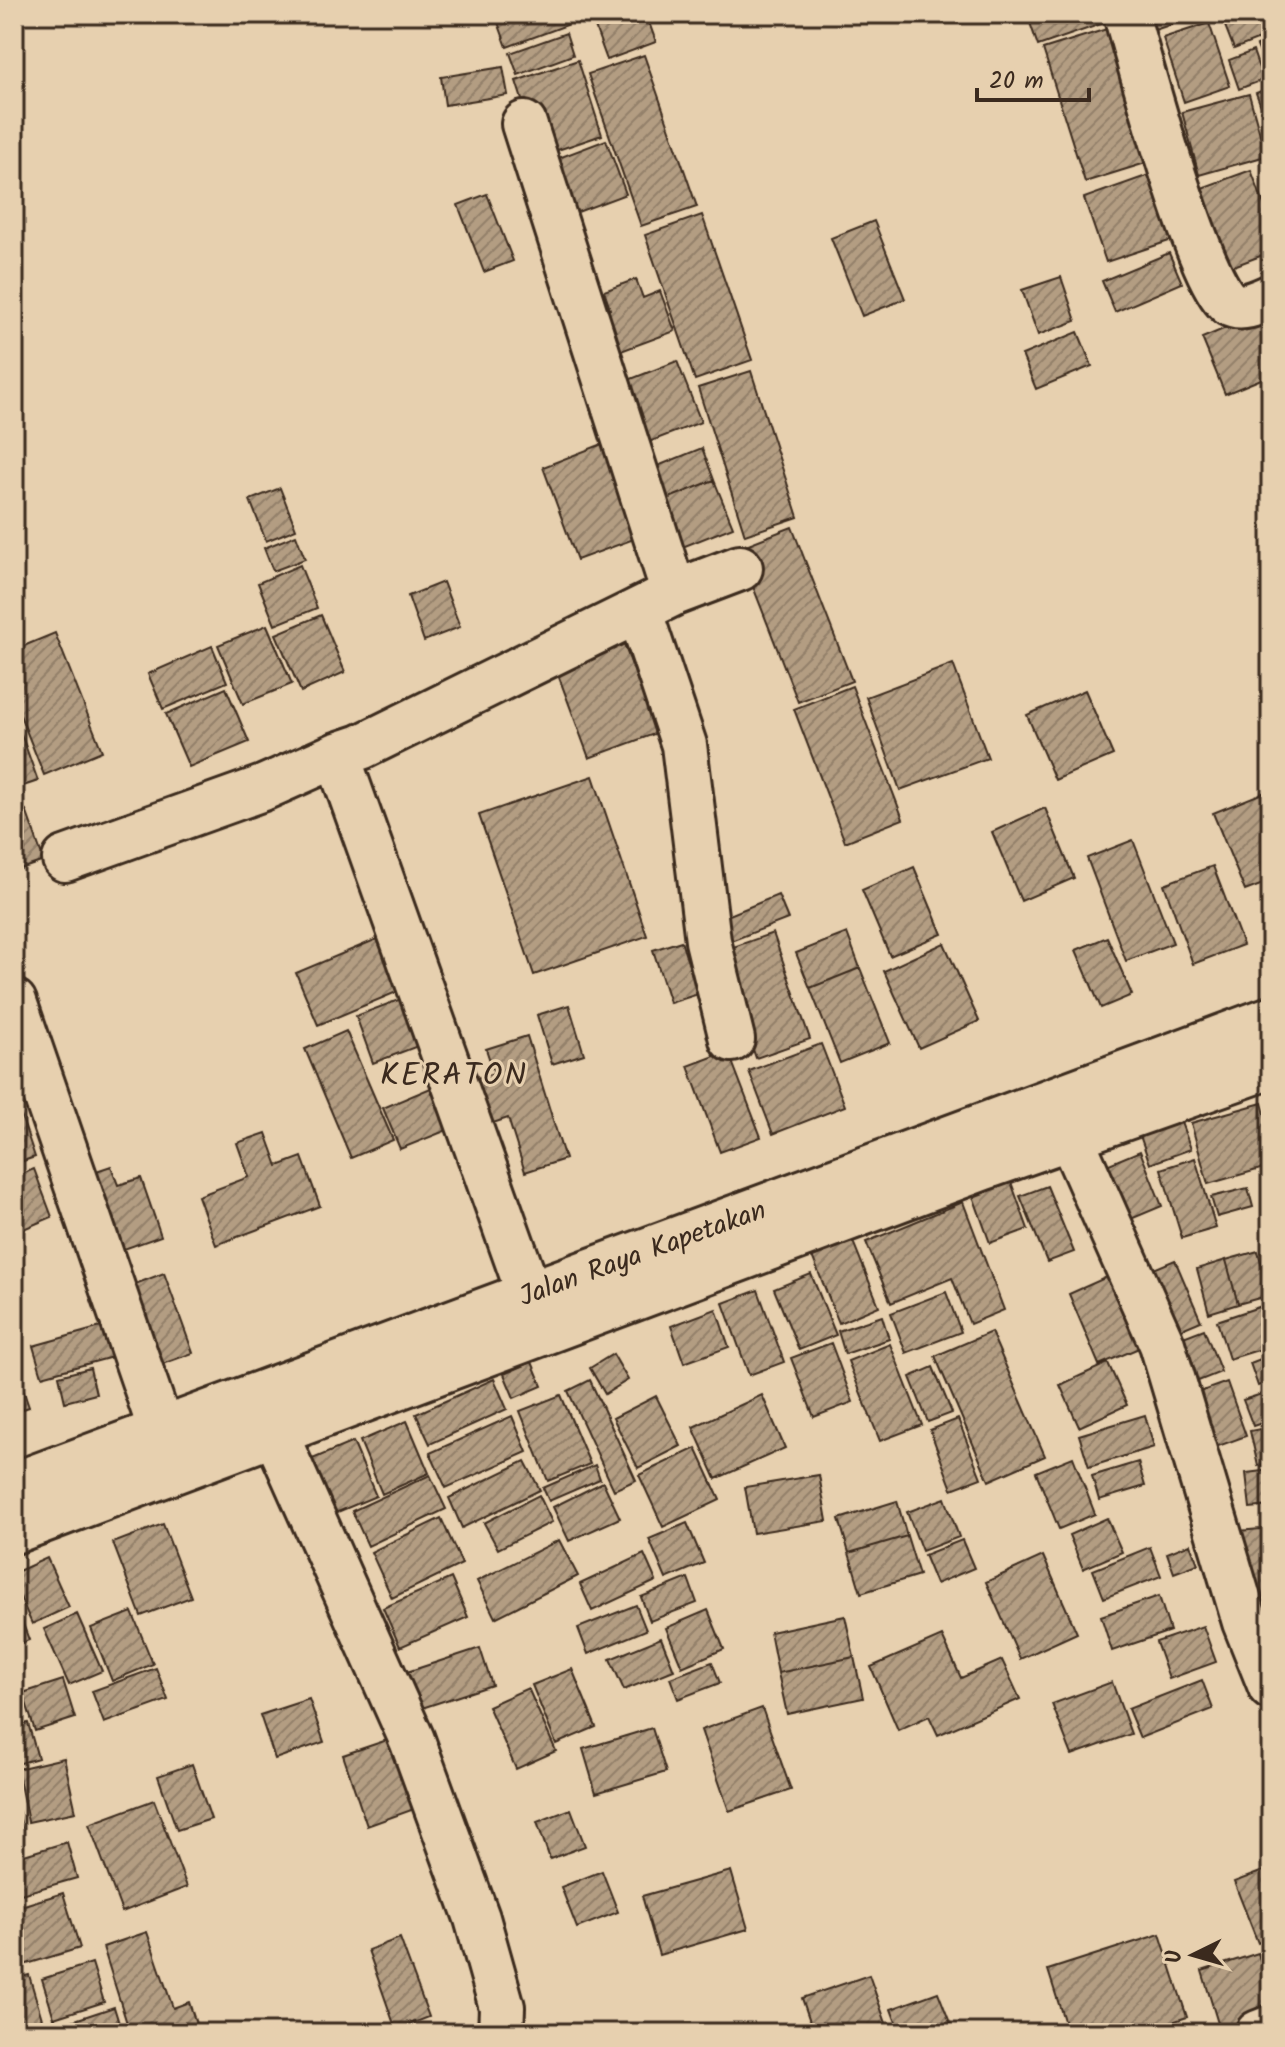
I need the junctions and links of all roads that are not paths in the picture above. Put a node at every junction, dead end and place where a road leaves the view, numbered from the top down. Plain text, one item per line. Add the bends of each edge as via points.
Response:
1 (1126, 14) edge
2 (524, 124) dead end
3 (1271, 297) edge
4 (740, 568) dead end
5 (656, 602) junction
6 (337, 755) junction
7 (65, 859) dead end
8 (14, 1002) edge
9 (1271, 1019) edge
10 (732, 1039) dead end
11 (1271, 1066) edge
12 (1045, 1131) junction
13 (537, 1312) junction
14 (294, 1411) junction
15 (161, 1430) junction
16 (46, 1489) edge
17 (14, 1531) edge
18 (1271, 1687) edge
19 (1271, 2028) edge
20 (501, 2033) edge
21 (1258, 2033) edge

1 - 3 main road via 1177,186 1225,300 1245,307
2 - 5 main road
4 - 5 main road
5 - 6 main road
5 - 10 main road via 684,745 708,941
6 - 7 main road via 263,788
6 - 13 main road
8 - 15 main road
9 - 12 main road, Jalan Raya Kapetakan
11 - 12 main road, Jalan Raya Kapetakan
12 - 13 main road, Jalan Raya Kapetakan
12 - 18 main road via 1162,1344 1245,1622
13 - 14 main road, Jalan Raya Kapetakan
14 - 15 main road, Jalan Raya Kapetakan
14 - 16 main road, Jalan Raya Kapetakan
14 - 20 main road via 477,1918 502,2007
15 - 16 main road, Jalan Raya Kapetakan
16 - 17 main road, Jalan Raya Kapetakan
19 - 21 main road

